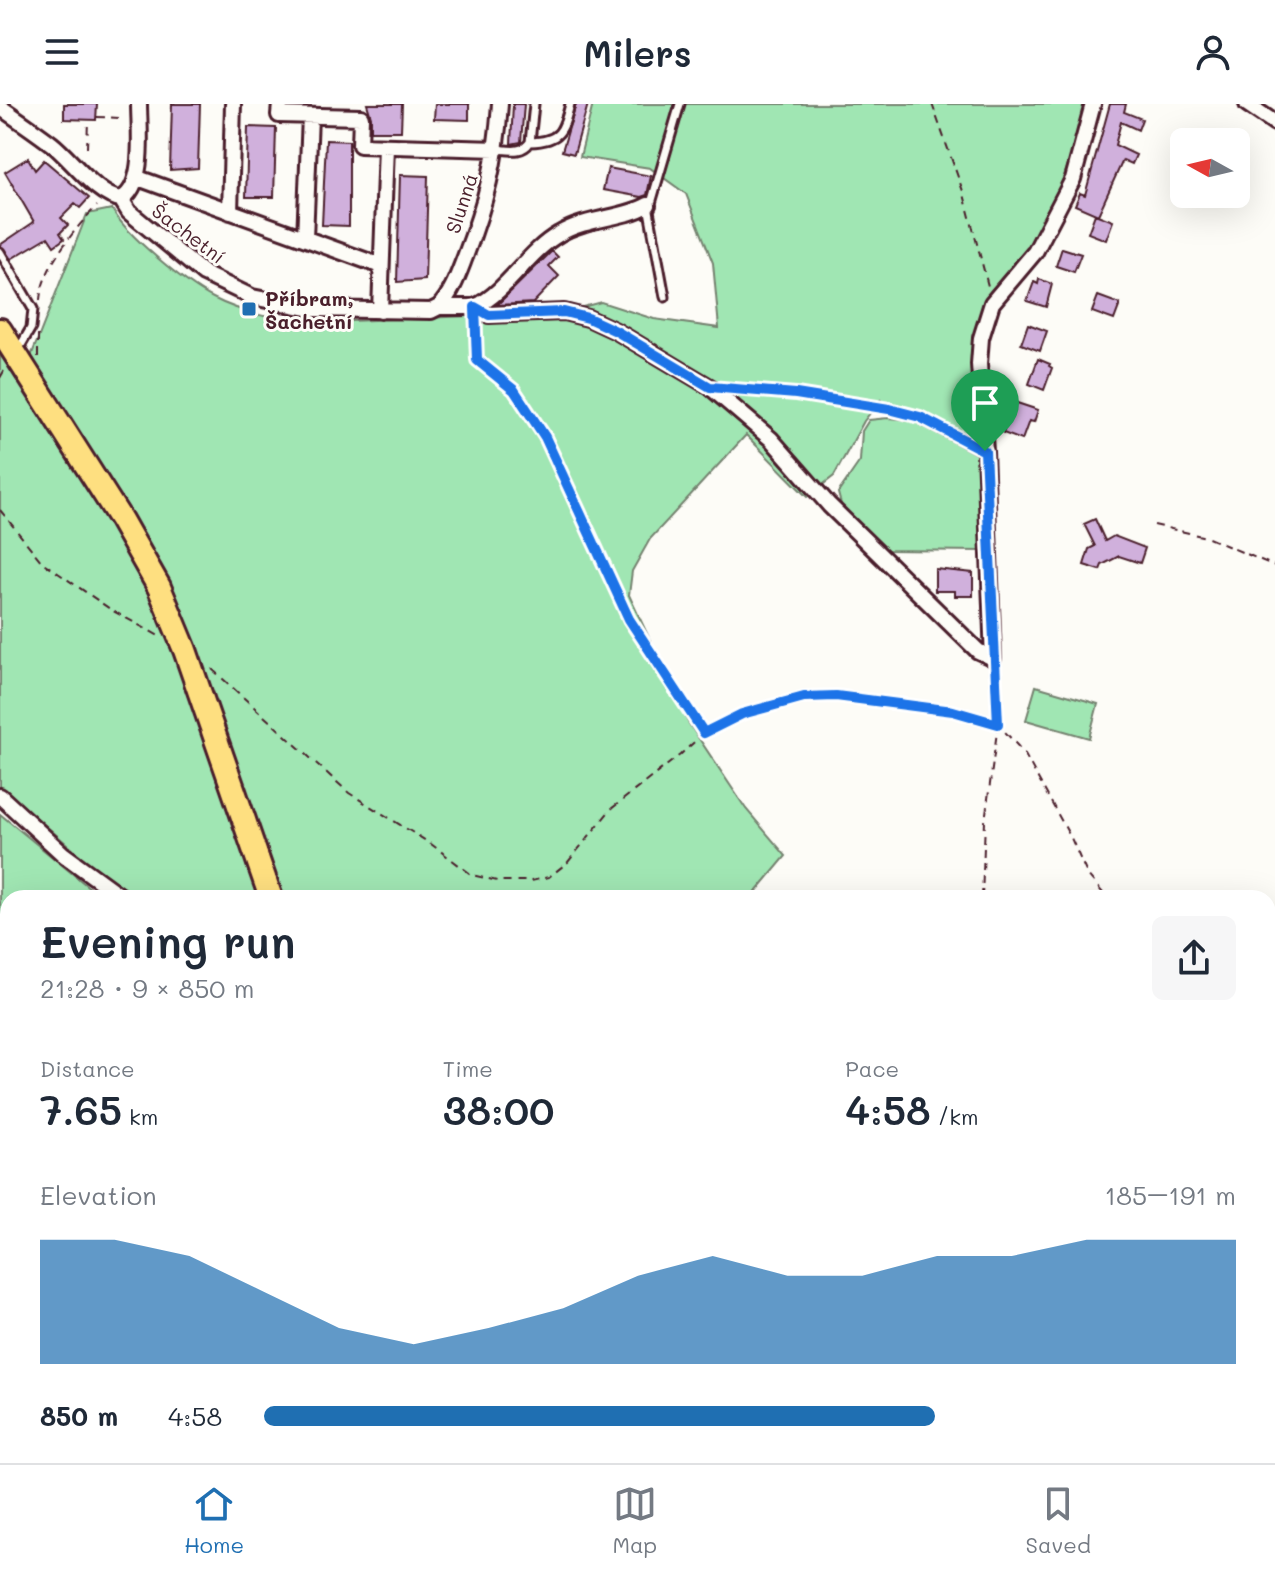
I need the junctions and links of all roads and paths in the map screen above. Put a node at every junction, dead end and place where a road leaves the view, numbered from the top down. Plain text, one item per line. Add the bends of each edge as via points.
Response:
1 (139, 104) edge
2 (233, 104) edge
3 (280, 104) edge
4 (500, 104) edge
5 (534, 104) edge
6 (570, 104) edge
7 (680, 104) edge
8 (932, 104) edge
9 (1093, 104) edge
10 (1247, 104) edge
11 (0, 107) edge
12 (310, 116) junction
13 (97, 117) dead end
14 (120, 118) dead end
15 (88, 120) dead end
16 (1275, 123) edge
17 (530, 142) junction
18 (386, 146) junction
19 (87, 148) dead end
20 (497, 149) junction
21 (138, 178) junction
22 (93, 199) dead end
23 (121, 199) junction
24 (648, 205) junction
25 (230, 212) junction
26 (305, 238) junction
27 (0, 252) edge
28 (381, 266) junction
29 (665, 297) dead end
30 (40, 301) dead end
31 (992, 303) junction
32 (439, 307) junction
33 (475, 307) junction
34 (380, 311) junction
35 (39, 329) dead end
36 (0, 330) edge
37 (20, 360) junction
38 (710, 387) junction
39 (985, 451) junction
40 (0, 510) edge
41 (1154, 525) dead end
42 (1275, 566) edge
43 (161, 637) dead end
44 (185, 650) junction
45 (993, 658) junction
46 (998, 724) junction
47 (704, 733) junction
48 (0, 796) edge
49 (112, 890) edge
50 (268, 890) edge
51 (982, 890) edge
52 (1100, 890) edge

1 - 21 street
2 - 25 street, Šachetní
3 - 12 street via 279,115
4 - 20 street, Slunná
5 - 17 lane
6 - 17 lane via 556,137
7 - 24 lane
8 - 31 path via 964,194
9 - 31 street via 1073,179 1052,224
10 - 16 street
11 - 23 street, Šachetní via 53,145 108,195
12 - 18 street via 361,117 360,145
12 - 26 street
13 - 14 path
15 - 19 path
17 - 20 lane via 521,151
18 - 20 street
18 - 28 street
20 - 32 street, Slunná via 484,206 453,287
21 - 23 street
21 - 25 street, Šachetní
22 - 30 path via 98,204 76,227 41,287
23 - 34 street, Šachetní via 129,212 204,274 252,297 312,309
24 - 29 lane
24 - 33 street via 561,233 538,247
25 - 26 street, Šachetní
26 - 28 street, Šachetní
27 - 37 lane via 33,309
28 - 34 street
31 - 39 street via 979,364
32 - 33 street, Šachetní
32 - 34 street, Šachetní
33 - 38 street, Šachetní via 489,315 564,312 588,318
33 - 47 path via 477,360 514,390 545,437 629,619
35 - 37 path via 38,358
36 - 37 main road
37 - 44 main road via 121,520 159,587
38 - 39 path via 889,409 920,417
38 - 45 street, Šachetní via 771,439 829,505 978,651
39 - 45 street
40 - 43 path via 42,562
41 - 42 path via 1206,537
44 - 47 path via 349,793 472,875 497,881 549,877 611,809
44 - 50 main road
45 - 46 path
46 - 47 path via 953,711 825,696 770,705
46 - 51 path
46 - 52 path via 1024,753
48 - 49 street

